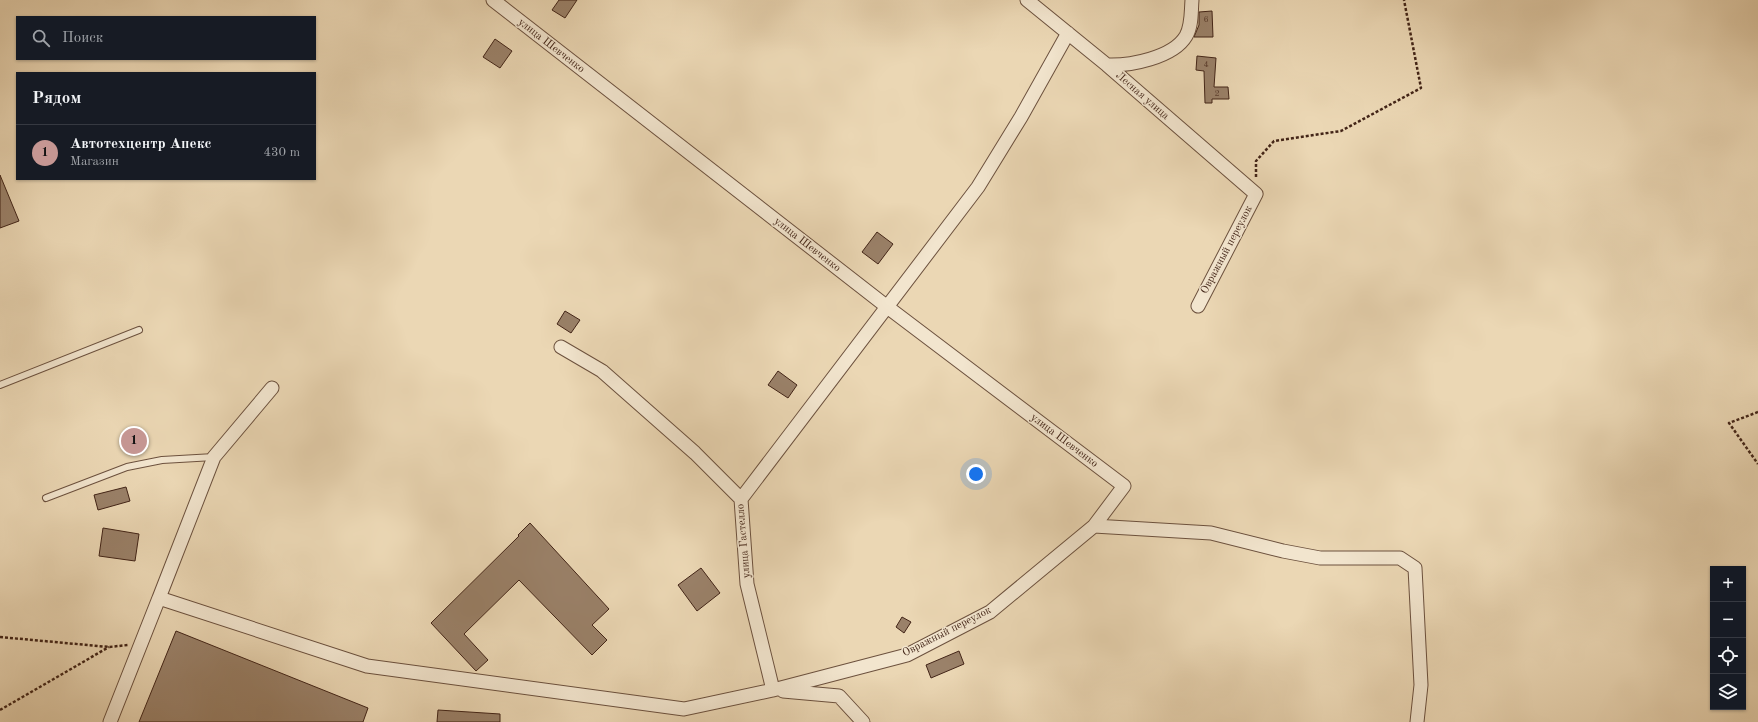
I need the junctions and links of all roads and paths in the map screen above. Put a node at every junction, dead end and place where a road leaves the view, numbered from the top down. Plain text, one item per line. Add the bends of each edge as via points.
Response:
1 (492, 0) edge
2 (1027, 0) edge
3 (1192, 0) edge
4 (1404, 0) edge
5 (1068, 34) junction
6 (1107, 65) junction
7 (1256, 194) junction
8 (886, 306) junction
9 (1198, 306) dead end
10 (139, 330) dead end
11 (561, 347) dead end
12 (0, 385) edge
13 (272, 388) dead end
14 (1758, 412) edge
15 (214, 457) junction
16 (1758, 464) edge
17 (1124, 486) joint
18 (46, 498) dead end
19 (741, 499) junction
20 (1094, 526) junction
21 (159, 598) junction
22 (0, 637) edge
23 (141, 644) junction
24 (109, 647) junction
25 (773, 690) junction
26 (0, 710) edge
27 (110, 722) edge
28 (863, 722) edge
29 (1417, 722) edge

1 - 8 street, улица Шевченко
2 - 5 street, Лесная улица
3 - 6 street via 1186,36 1178,45 1156,57 1136,63
4 - 7 path via 1421,88 1341,131 1274,141 1256,161
5 - 6 street, Лесная улица
5 - 8 street via 978,187
6 - 7 street, Лесная улица
7 - 9 street, Овражный переулок
8 - 17 street, улица Шевченко
8 - 19 street
10 - 12 lane
11 - 19 street, улица Гастелло via 602,370
13 - 15 street
14 - 16 path via 1729,423
15 - 18 lane via 162,460 127,467
15 - 21 street
17 - 20 street, Овражный переулок
19 - 25 street, улица Гастелло via 747,584
20 - 25 street, Овражный переулок via 990,612 907,655
20 - 29 street via 1211,533 1320,558 1400,558 1415,568 1421,685
21 - 23 street
21 - 25 street via 367,666 684,709
22 - 24 path
23 - 24 path
23 - 27 street
24 - 26 path
25 - 28 street via 839,696

